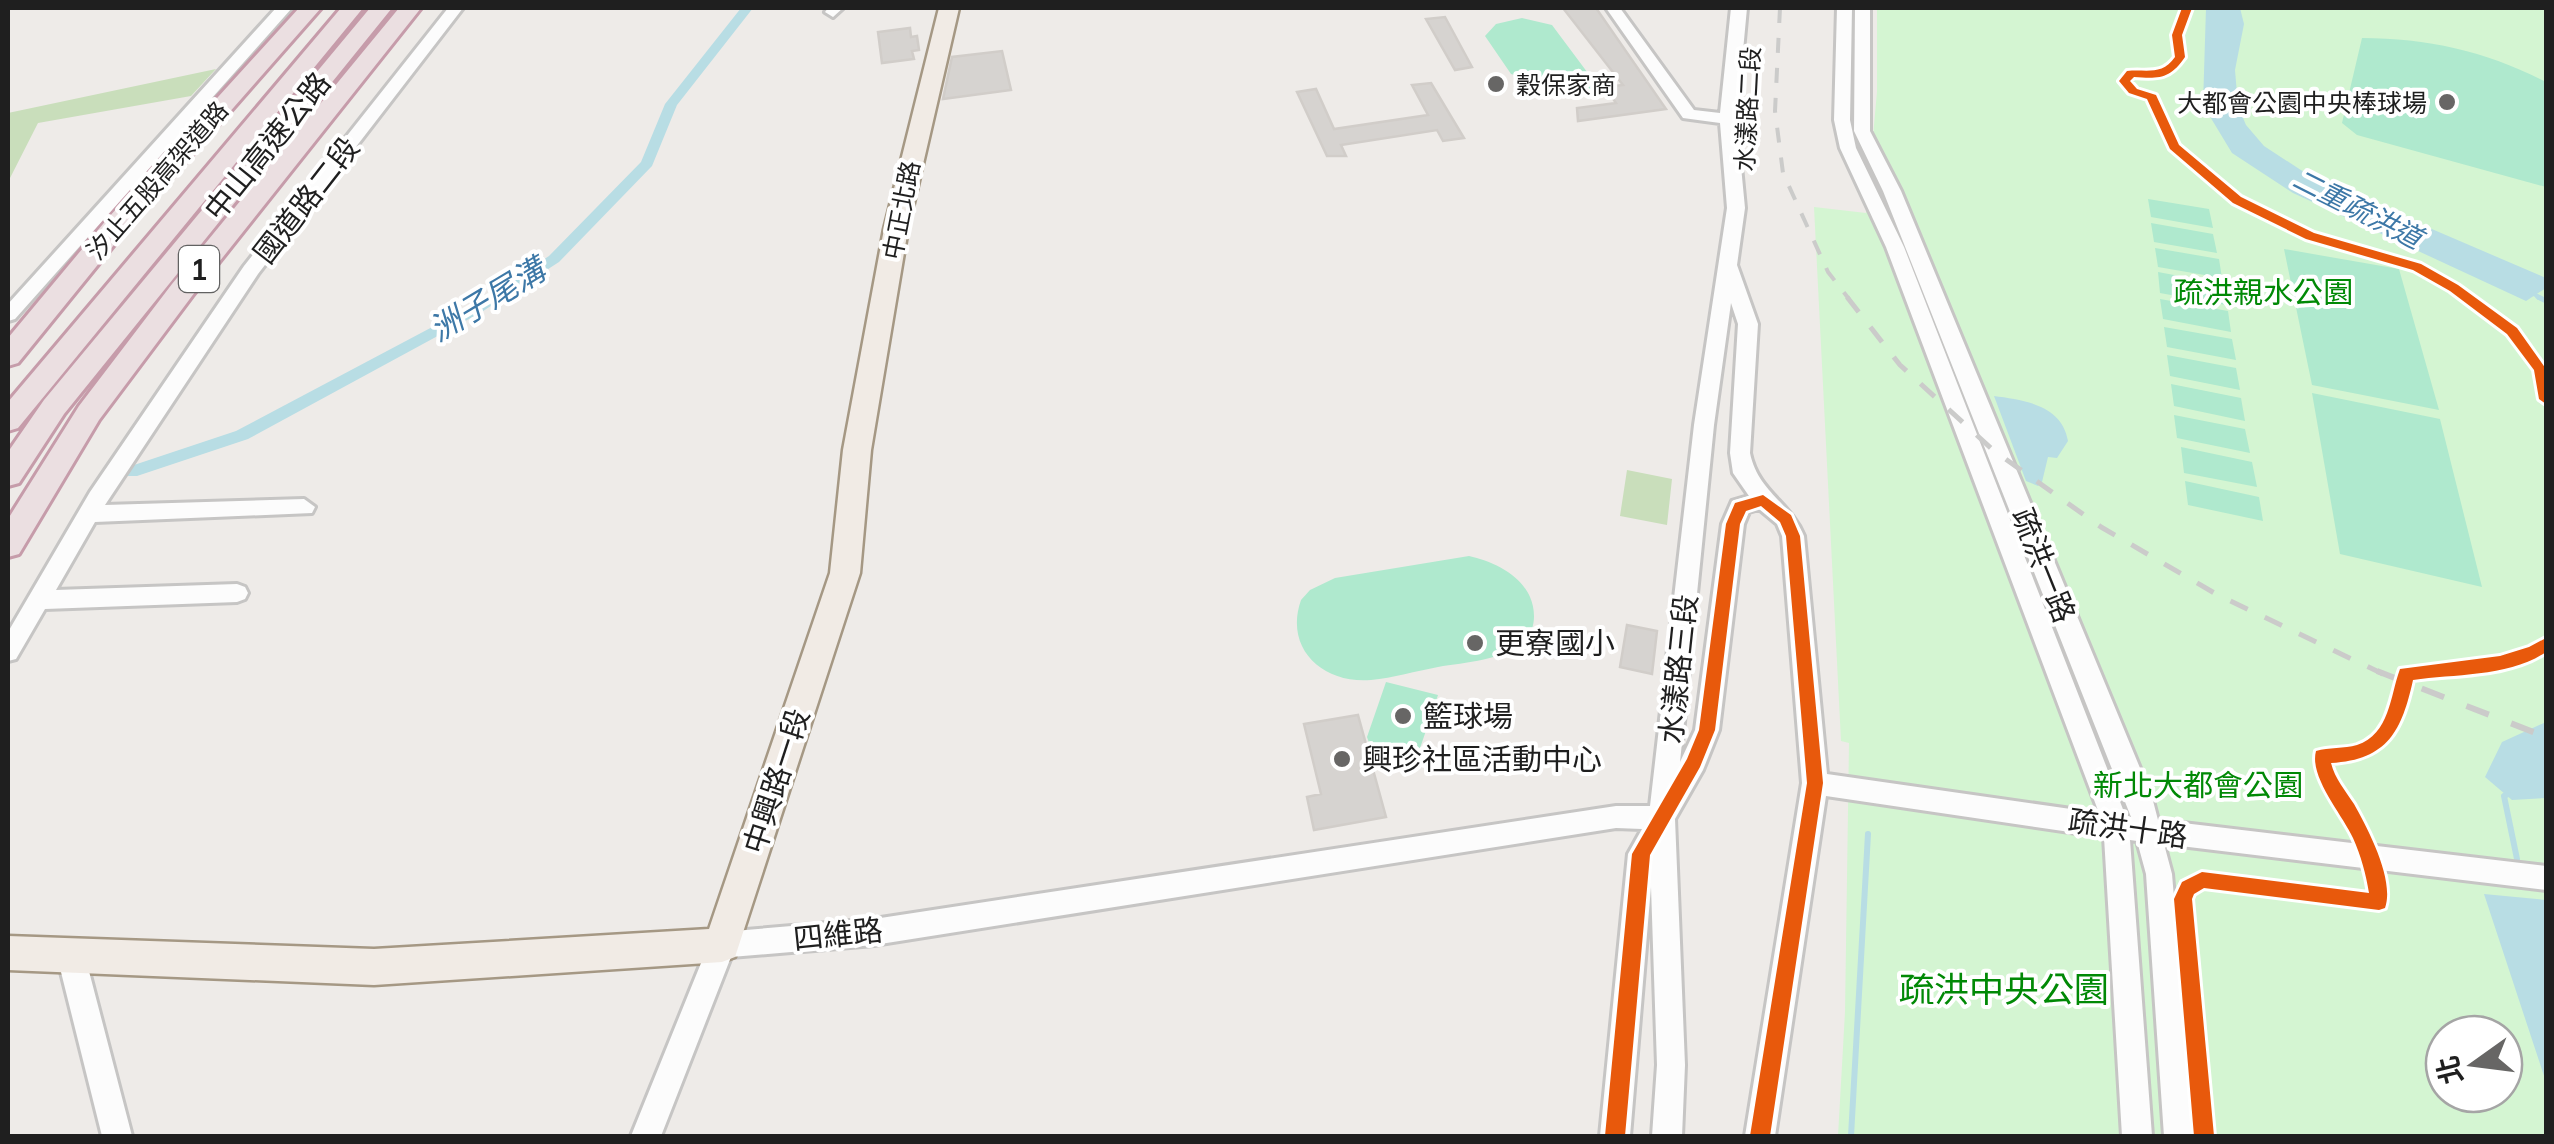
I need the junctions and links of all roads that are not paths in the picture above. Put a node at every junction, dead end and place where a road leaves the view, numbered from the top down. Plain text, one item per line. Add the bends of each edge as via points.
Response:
1 (284, 8) edge
2 (310, 8) edge
3 (352, 8) edge
4 (381, 8) edge
5 (410, 8) edge
6 (454, 8) edge
7 (949, 8) edge
8 (1613, 8) edge
9 (1739, 8) edge
10 (1752, 8) edge
11 (1845, 8) edge
12 (1862, 8) edge
13 (1735, 120) junction
14 (1728, 264) junction
15 (8, 315) edge
16 (8, 356) edge
17 (862, 415) joint
18 (8, 421) edge
19 (8, 475) edge
20 (1763, 500) junction
21 (93, 506) junction
22 (304, 507) dead end
23 (8, 544) edge
24 (238, 592) dead end
25 (38, 600) junction
26 (8, 652) edge
27 (1815, 783) junction
28 (1662, 818) junction
29 (2116, 827) junction
30 (2148, 832) junction
31 (2546, 878) edge
32 (722, 945) junction
33 (8, 954) edge
34 (71, 956) junction
35 (117, 1136) edge
36 (646, 1136) edge
37 (1615, 1136) edge
38 (1667, 1136) edge
39 (1760, 1136) edge
40 (2137, 1136) edge
41 (2179, 1136) edge

1 - 15 street
2 - 16 highway, 汐止五股高架道路
3 - 18 highway, 中山高速公路 / 1
4 - 19 highway, 中山高速公路 / 1 via 54,407
5 - 23 highway, 1 via 88,413
6 - 21 street, 國道路二段 via 251,270
7 - 17 main road, 中正北路 via 908,175
8 - 13 street via 1689,114
9 - 13 street, 水漾路二段
10 - 13 street, 水漾路二段
11 - 29 street, 疏洪一路 via 1842,120 1848,148 1895,247
12 - 30 street, 疏洪一路 via 1862,131 2140,797
13 - 14 street, 水漾路二段 via 1736,208
14 - 20 street via 1748,324 1740,452 1744,473
14 - 28 street, 水漾路三段
17 - 32 main road, 中興路一段 via 845,573
20 - 27 street via 1786,519 1793,536
20 - 28 street via 1740,508 1733,524 1707,730
21 - 22 street
21 - 25 street, 國道路二段
24 - 25 street
25 - 26 street, 國道路二段
27 - 29 street, 疏洪十路
27 - 39 street
28 - 32 street, 四維路 via 1616,817 874,932
28 - 37 street via 1641,854
28 - 38 street, 水漾路三段 via 1671,1065
29 - 30 street, 疏洪十路
29 - 40 street, 疏洪一路
30 - 31 street, 疏洪十路
30 - 41 street, 疏洪一路 via 2159,874
32 - 34 main road, 四維路 via 374,967
32 - 36 street, 中興路一段
33 - 34 main road, 四維路
34 - 35 street

